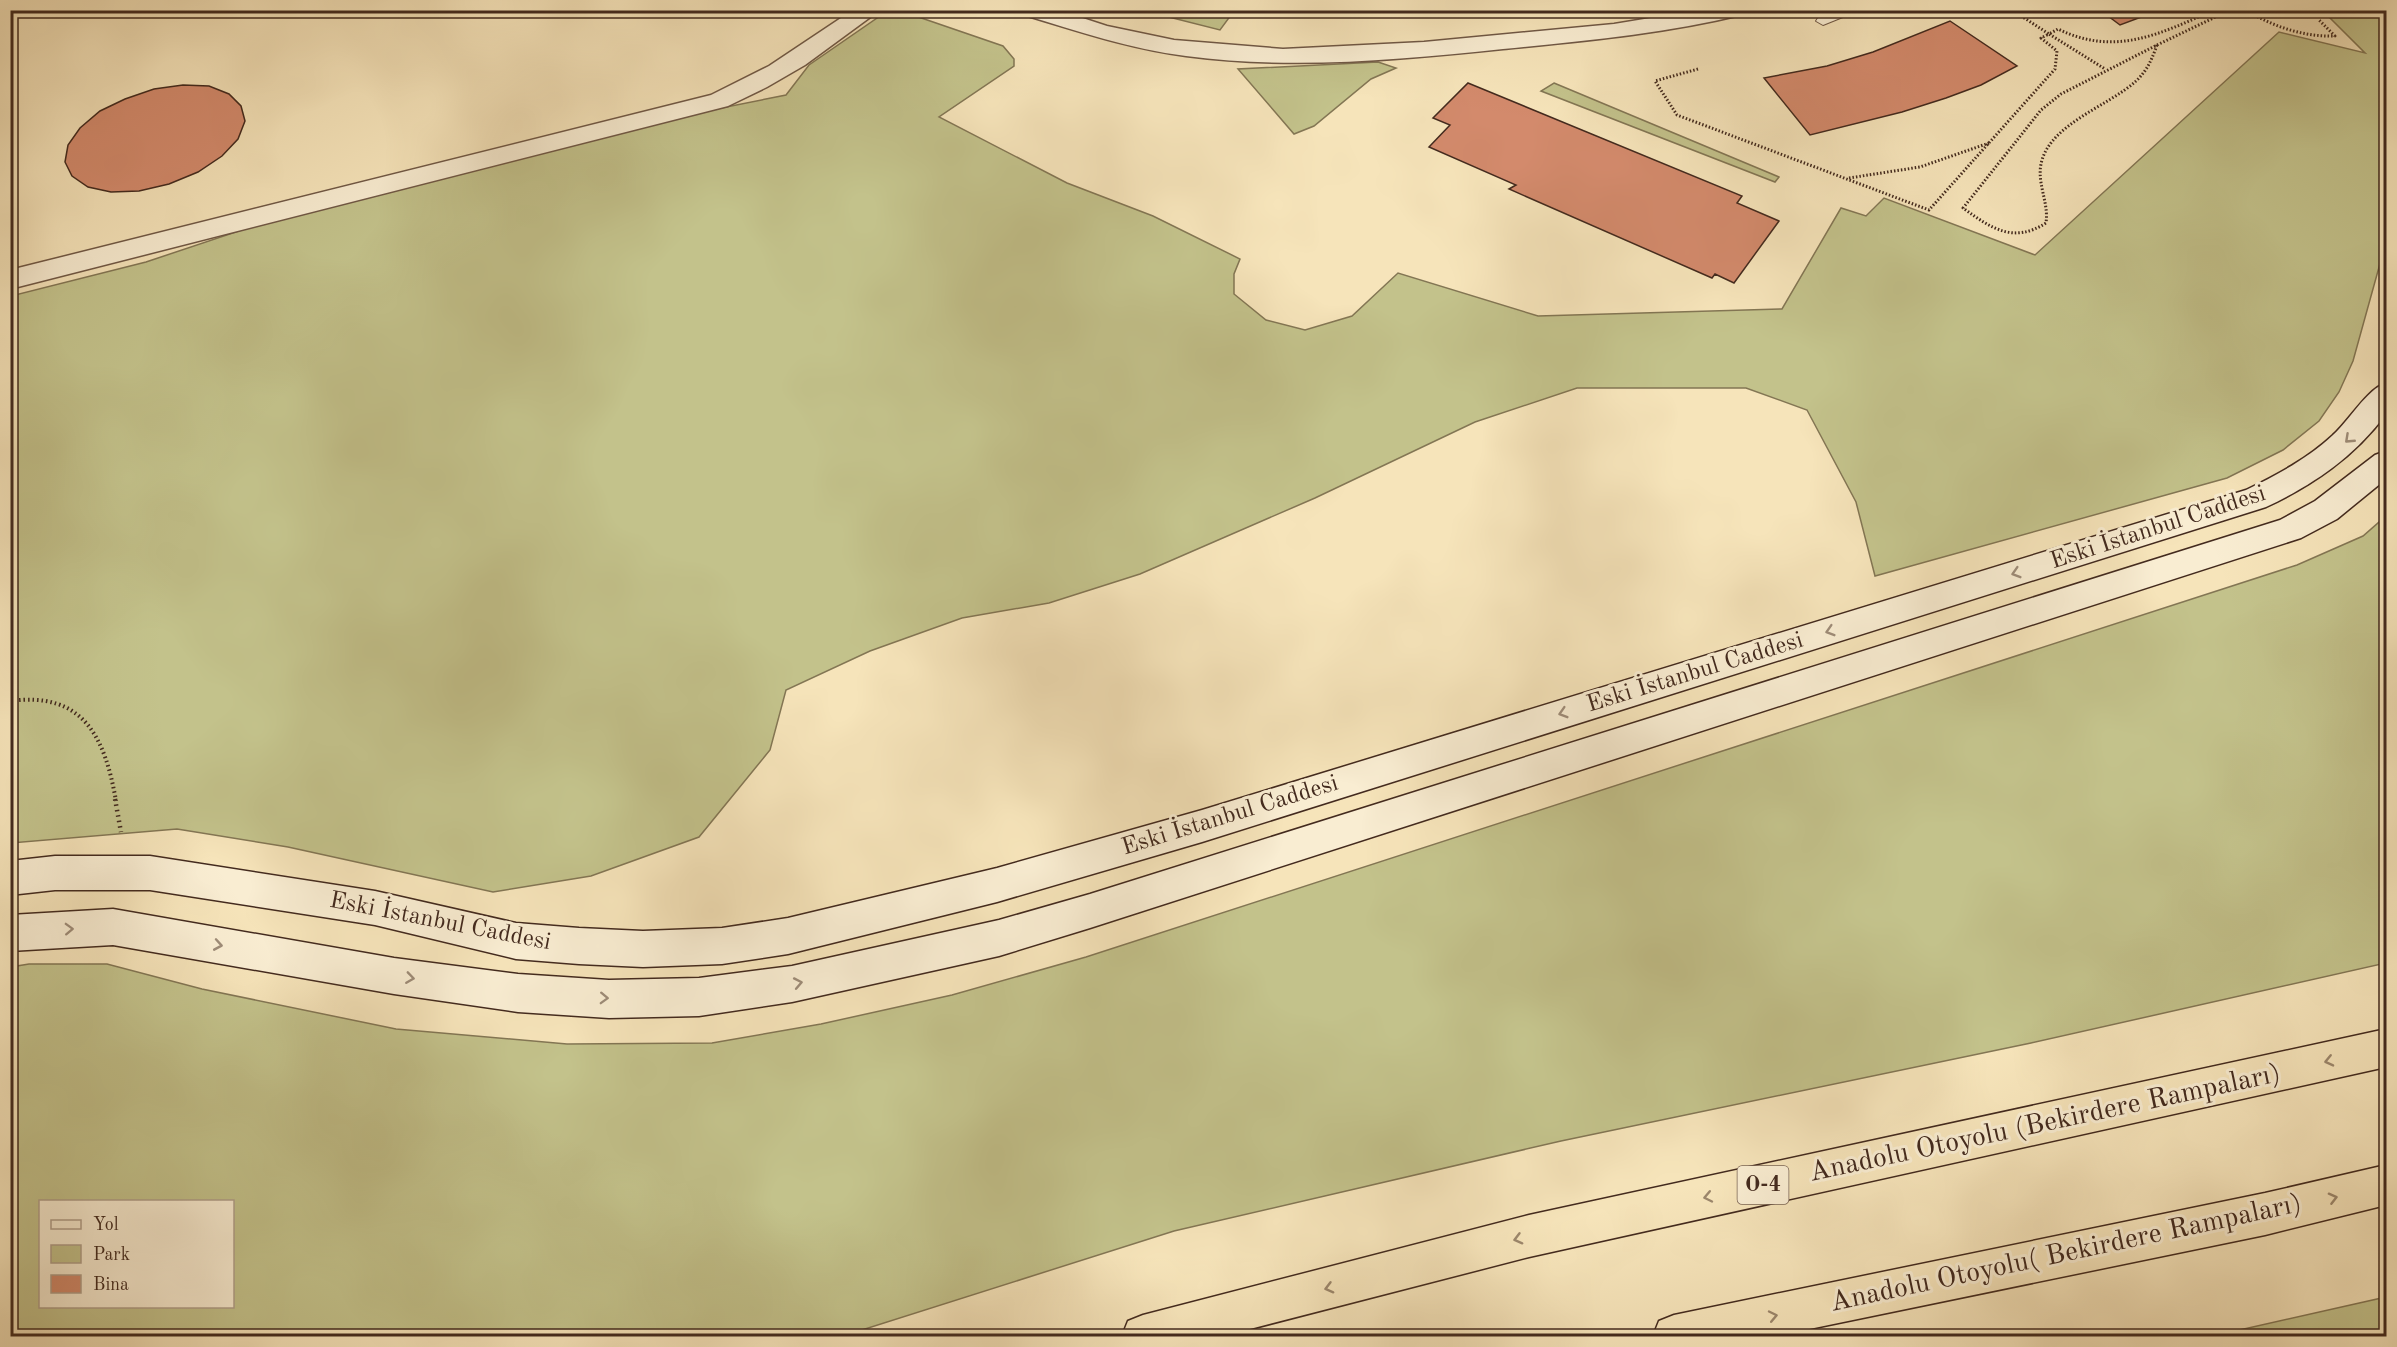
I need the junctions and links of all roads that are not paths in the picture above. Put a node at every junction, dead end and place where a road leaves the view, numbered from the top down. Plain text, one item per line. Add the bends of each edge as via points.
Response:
1 (869, 10) edge
2 (1032, 10) edge
3 (1733, 10) edge
4 (1854, 10) edge
5 (1823, 21) dead end
6 (10, 280) edge
7 (2386, 394) edge
8 (2386, 463) edge
9 (10, 878) edge
10 (10, 933) edge
11 (2386, 1048) edge
12 (2386, 1185) edge
13 (1143, 1336) edge
14 (1674, 1336) edge

1 - 6 main road via 755,86 719,101
2 - 3 main road via 1159,45 1271,57 1329,56 1585,34
4 - 5 lane
7 -> 9 main road, Eski İstanbul Caddesi via 2354,436 2331,455 2291,482 2255,499 1202,826 997,885 788,936 722,946 644,949 526,942 375,908 190,879 128,873 56,873
10 -> 8 main road, Eski İstanbul Caddesi via 113,927 394,976 518,993 609,999 699,998 792,984 999,938 1090,911 2290,529 2326,510
11 -> 13 highway, Anadolu Otoyolu (Bekirdere Rampaları) / O-4 via 1530,1236
14 -> 12 highway, Anadolu Otoyolu( Bekirdere Rampaları) via 2265,1214

